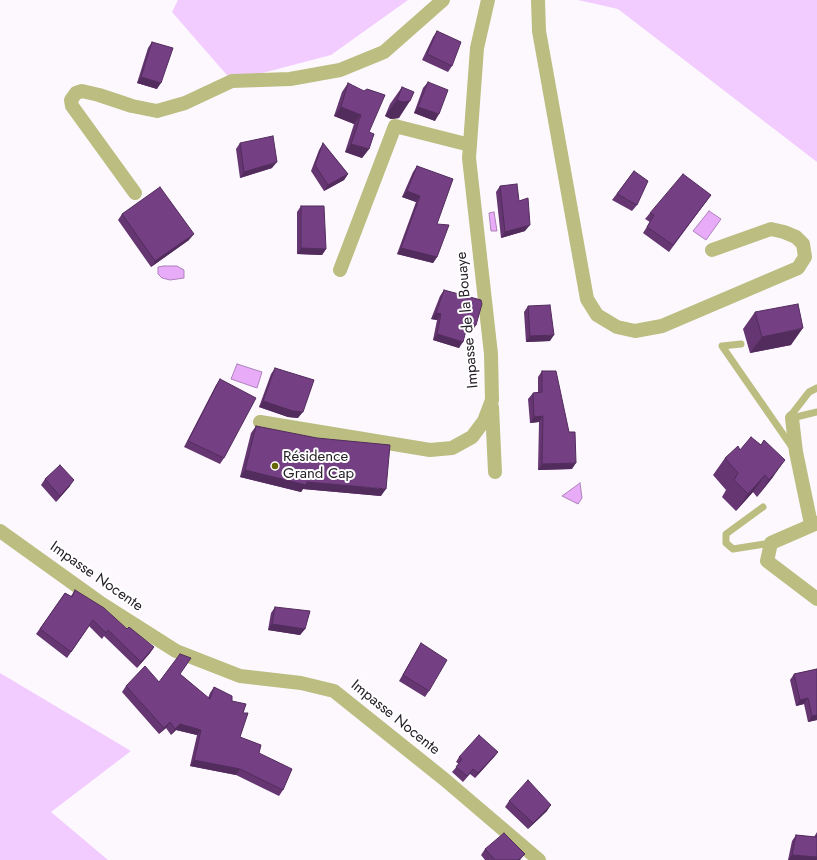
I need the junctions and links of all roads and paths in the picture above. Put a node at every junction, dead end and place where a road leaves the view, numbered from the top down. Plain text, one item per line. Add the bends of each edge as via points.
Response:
1 (443, 0) edge
2 (488, 0) edge
3 (538, 0) edge
4 (470, 145) junction
5 (135, 193) dead end
6 (712, 250) dead end
7 (340, 270) dead end
8 (740, 344) dead end
9 (817, 388) edge
10 (492, 396) junction
11 (817, 412) edge
12 (792, 418) junction
13 (260, 422) dead end
14 (796, 452) junction
15 (495, 472) dead end
16 (763, 507) dead end
17 (814, 524) edge
18 (0, 531) edge
19 (771, 543) junction
20 (817, 599) edge
21 (539, 860) edge

1 - 5 street via 384,52 340,70 290,79 232,81 186,103 157,111 82,91 76,93 71,100 72,106
2 - 4 street, Impasse de la Bouaye via 477,48
3 - 6 street via 539,31 587,299 597,314 617,327 635,331 662,326 798,268 805,257 803,244 796,237 771,229
4 - 7 street via 395,126
4 - 10 street, Impasse de la Bouaye via 469,158 491,354
8 - 14 lane via 722,346
9 - 12 lane via 809,392 792,414
10 - 13 street, Impasse de la Bouaye via 484,421 472,437 452,448 430,450
10 - 15 street
11 - 12 lane
12 - 14 street
14 - 17 street
16 - 19 lane via 726,534 726,543 733,549
17 - 19 street
18 - 21 street, Impasse Nocente via 102,604 176,651 240,676 301,683 334,691 444,779
19 - 20 street via 767,561

